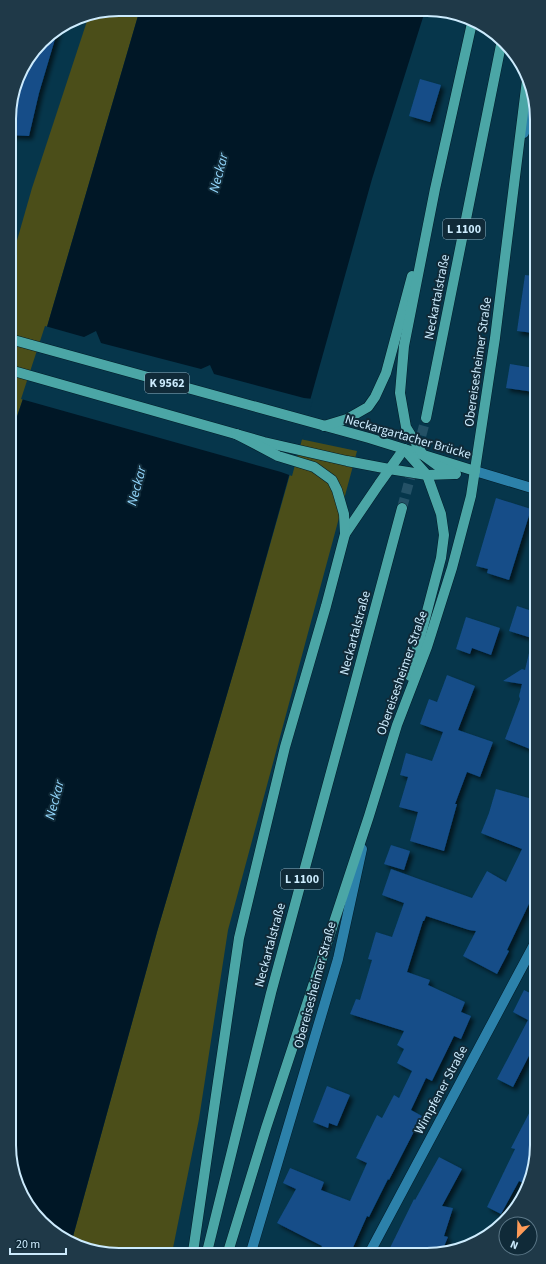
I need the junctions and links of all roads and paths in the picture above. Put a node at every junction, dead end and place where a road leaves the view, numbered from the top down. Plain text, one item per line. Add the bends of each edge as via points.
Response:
1 (471, 26) edge
2 (500, 47) edge
3 (526, 91) edge
4 (529, 109) edge
5 (517, 164) junction
6 (435, 189) junction
7 (16, 341) edge
8 (16, 372) edge
9 (426, 418) tunnel mouth
10 (324, 426) junction
11 (236, 434) junction
12 (404, 449) junction
13 (423, 455) junction
14 (389, 469) junction
15 (475, 471) junction
16 (456, 474) junction
17 (427, 475) junction
18 (530, 488) edge
19 (402, 508) tunnel mouth
20 (345, 534) junction
21 (397, 725) junction
22 (369, 816) junction
23 (530, 952) edge
24 (194, 1248) edge
25 (208, 1248) edge
26 (229, 1248) edge
27 (252, 1248) edge
28 (372, 1248) edge

1 - 6 main road
2 - 9 main road, Neckartalstraße / L 1100
3 - 5 main road
4 - 5 street, Obereisesheimer Straße
5 - 15 main road, Obereisesheimer Straße
6 - 10 main road via 386,373 376,397 368,407 347,419
6 - 13 main road via 404,346 400,394 406,427
7 - 10 main road, Neckargartacher Brücke / K 9562
8 - 11 main road, Neckargartacher Brücke / K 9562
10 - 12 main road, Neckargartacher Brücke / K 9562
11 - 14 main road, Neckargartacher Brücke / K 9562
11 - 20 main road via 278,456 314,467 332,480 344,514
12 - 13 main road, Neckargartacher Brücke / K 9562
12 - 14 main road
12 - 17 main road
13 - 15 main road, Neckargartacher Brücke / K 9562
13 - 16 main road via 438,466
14 - 17 main road, Neckargartacher Brücke / K 9562
14 - 20 main road
15 - 16 main road, Neckargartacher Brücke / K 9562
15 - 18 street, K 9562
15 - 21 main road, Obereisesheimer Straße via 452,568 427,647
16 - 17 main road, Neckargartacher Brücke / K 9562
17 - 21 main road via 442,514 444,535 441,558
19 - 25 main road, Neckartalstraße / L 1100 via 271,993
20 - 24 main road via 285,747 239,938
21 - 22 main road, Obereisesheimer Straße
22 - 26 main road
22 - 27 street, Obereisesheimer Straße via 338,959
23 - 28 street, Wimpfener Straße

